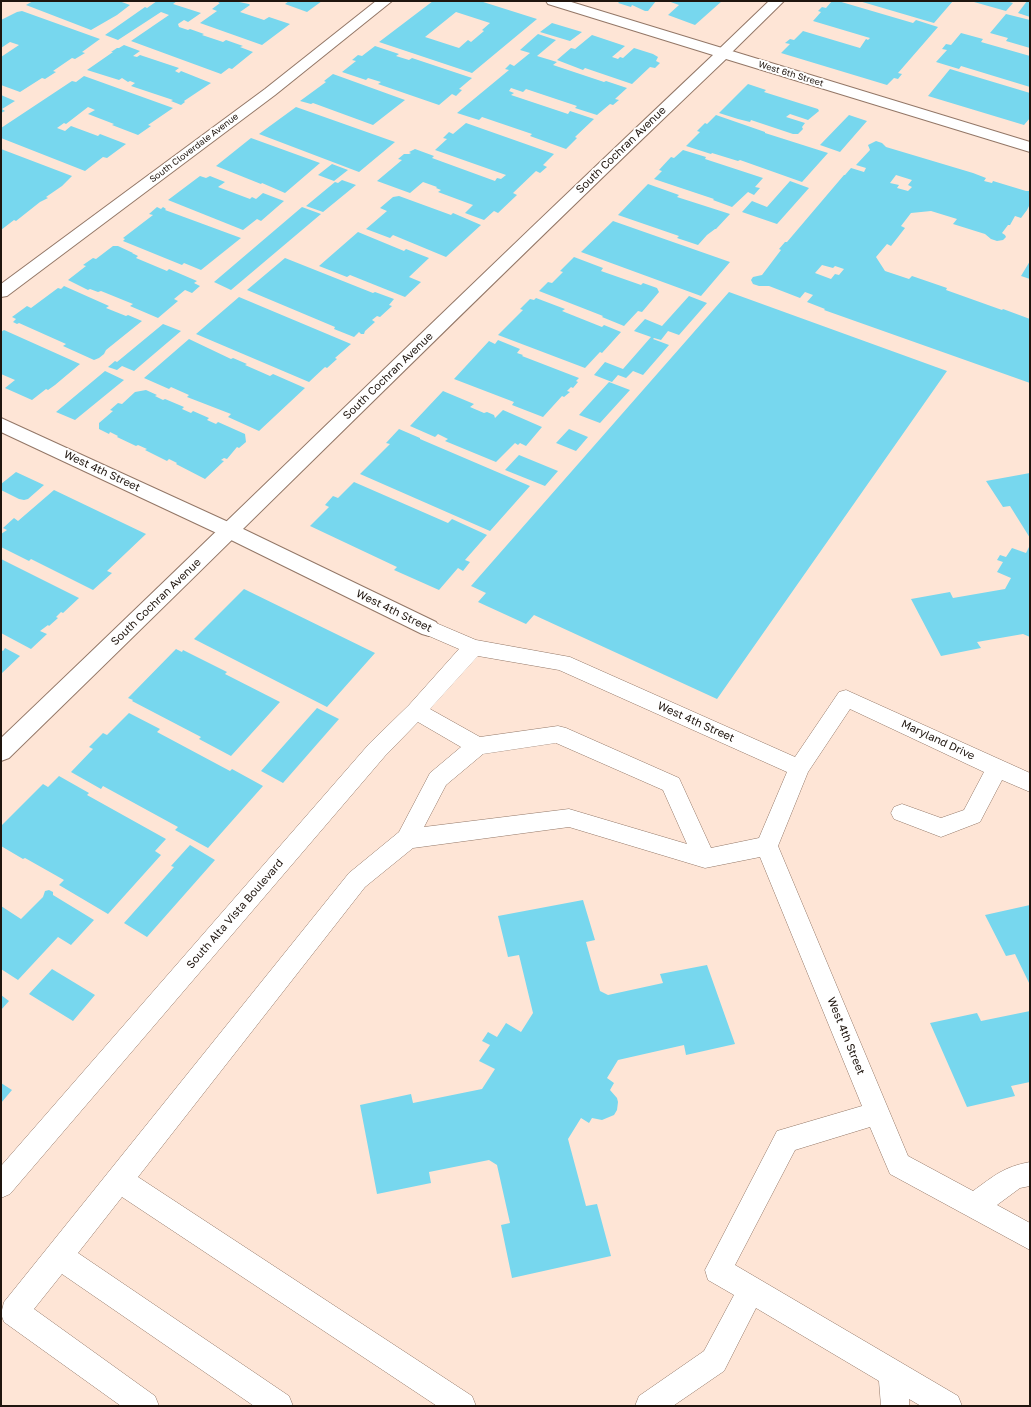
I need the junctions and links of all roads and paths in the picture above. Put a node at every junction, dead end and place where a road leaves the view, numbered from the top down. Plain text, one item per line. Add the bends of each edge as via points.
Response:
1 (385, 1) edge
2 (553, 1) edge
3 (777, 1) edge
4 (723, 53) junction
5 (1030, 147) edge
6 (1, 292) edge
7 (1, 424) edge
8 (230, 531) junction
9 (429, 628) joint
10 (472, 648) junction
11 (416, 711) junction
12 (477, 746) junction
13 (1, 752) edge
14 (799, 768) junction
15 (997, 768) junction
16 (1030, 783) edge
17 (902, 813) dead end
18 (406, 839) junction
19 (767, 846) junction
20 (705, 859) junction
21 (877, 1113) junction
22 (1030, 1174) edge
23 (120, 1180) junction
24 (1, 1185) edge
25 (974, 1206) junction
26 (1030, 1238) edge
27 (59, 1256) junction
28 (751, 1290) junction
29 (893, 1373) junction
30 (145, 1406) edge
31 (279, 1406) edge
32 (462, 1406) edge
33 (649, 1406) edge
34 (895, 1406) edge
35 (948, 1406) edge

1 - 6 street, South Cloverdale Avenue via 270,92
2 - 4 street, West 6th Street
3 - 4 street, South Cochran Avenue
4 - 5 street, West 6th Street
4 - 8 street, South Cochran Avenue via 596,173
7 - 8 street, West 4th Street
8 - 9 street, West 4th Street
8 - 13 street, South Cochran Avenue
9 - 10 lane, West 4th Street
10 - 11 lane, South Alta Vista Boulevard
10 - 14 lane, West 4th Street via 563,663
11 - 12 lane
11 - 24 lane, South Alta Vista Boulevard via 377,750
12 - 18 lane via 438,779
12 - 20 lane via 558,734 671,784
14 - 15 lane, Maryland Drive via 846,698
14 - 19 lane
15 - 16 lane, Maryland Drive
15 - 17 lane via 972,816 941,828
18 - 20 lane via 569,818
18 - 23 lane via 357,880
19 - 20 lane
19 - 21 lane, West 4th Street
21 - 25 lane, West 4th Street via 899,1165
21 - 28 lane via 786,1140 718,1270
22 - 25 lane via 1014,1177
23 - 27 lane
23 - 32 lane
25 - 26 lane, West 4th Street
27 - 30 lane via 14,1312
27 - 31 lane
28 - 29 lane
28 - 33 lane via 714,1361
29 - 34 lane
29 - 35 lane

